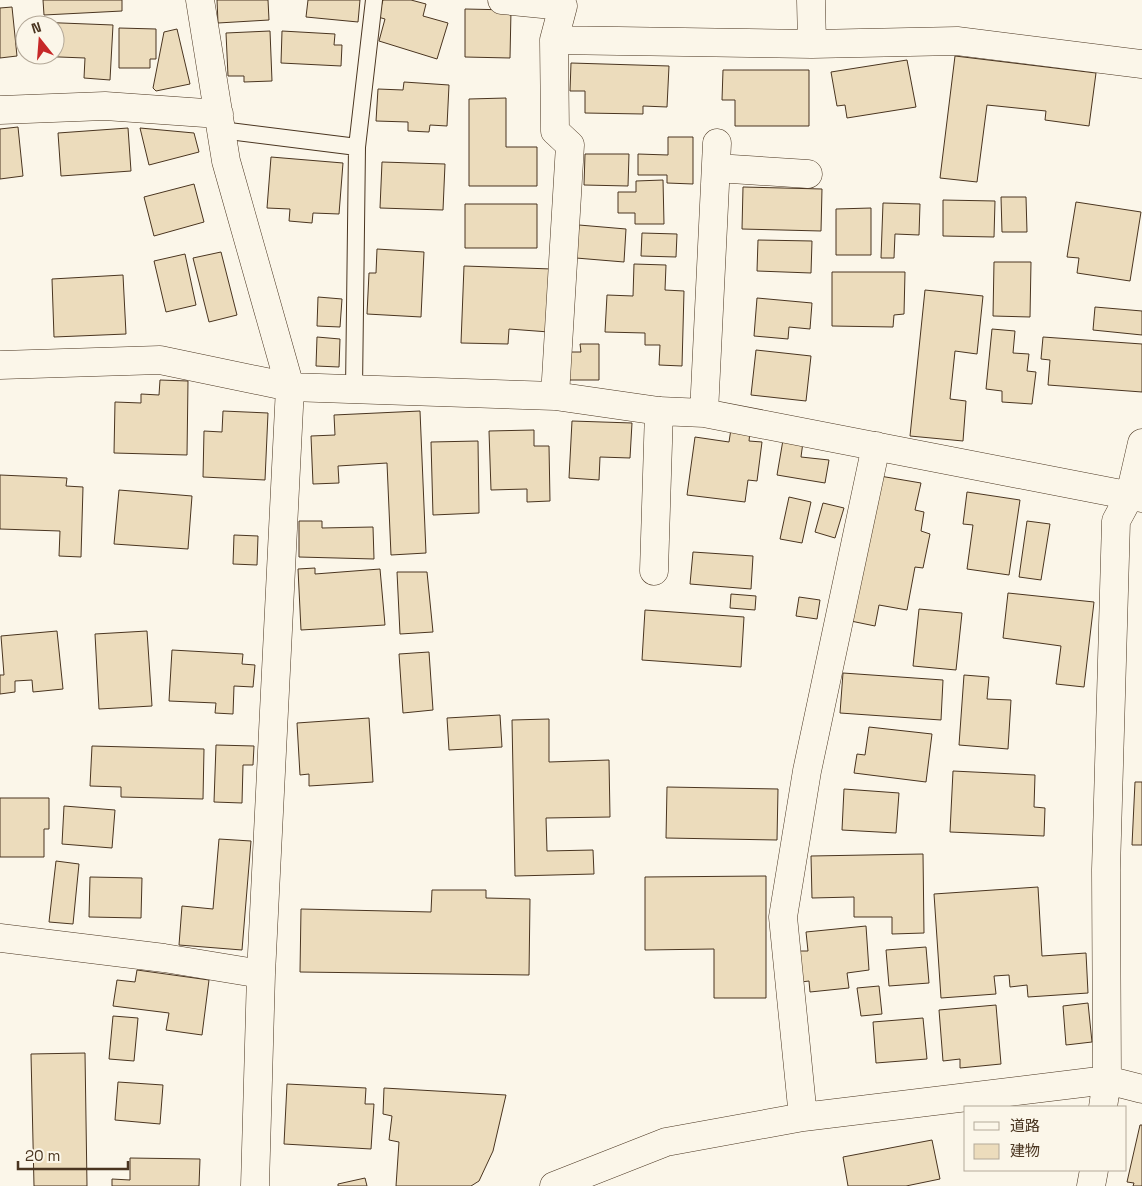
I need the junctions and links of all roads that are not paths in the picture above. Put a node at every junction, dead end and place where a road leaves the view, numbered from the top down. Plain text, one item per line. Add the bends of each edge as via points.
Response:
1 (200, 0) edge
2 (374, 0) edge
3 (502, 0) edge
4 (811, 0) edge
5 (554, 40) junction
6 (812, 44) junction
7 (1142, 64) edge
8 (0, 110) edge
9 (220, 122) junction
10 (357, 147) junction
11 (808, 174) dead end
12 (0, 365) edge
13 (290, 387) junction
14 (354, 389) junction
15 (555, 396) junction
16 (658, 411) junction
17 (704, 413) junction
18 (1142, 443) edge
19 (876, 446) junction
20 (1136, 497) edge
21 (654, 571) dead end
22 (0, 938) edge
23 (262, 974) junction
24 (1107, 1080) junction
25 (1142, 1089) edge
26 (1103, 1106) edge
27 (803, 1117) junction
28 (1094, 1171) edge
29 (255, 1186) edge
30 (554, 1186) edge
31 (1091, 1186) edge

1 - 9 street
2 - 10 lane
3 - 5 street via 563,6
4 - 6 street
5 - 6 street
5 - 15 street via 554,131 570,146
6 - 7 street via 957,41
8 - 9 street via 105,106
9 - 10 lane
9 - 13 street via 226,160
10 - 14 lane
11 - 17 street via 716,156
12 - 13 street via 160,360
13 - 14 street
13 - 23 street
14 - 15 street
15 - 16 street
16 - 17 street
16 - 21 street
17 - 19 street
18 - 20 street
19 - 20 street
19 - 27 street via 807,770 783,917
20 - 24 street via 1116,521 1106,870
22 - 23 street via 164,958
23 - 29 street
24 - 25 street
24 - 26 street
24 - 27 street
27 - 30 street via 666,1142
28 - 31 street

